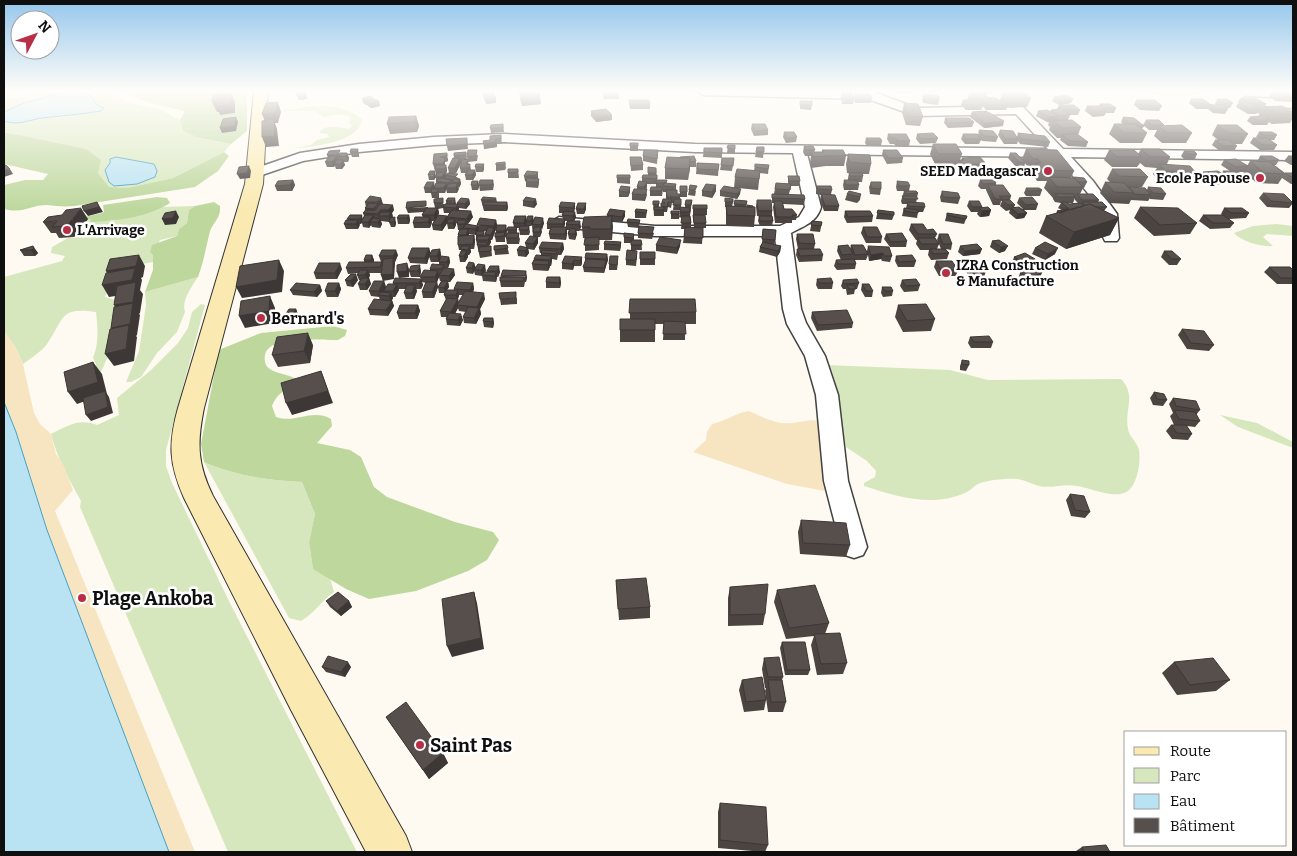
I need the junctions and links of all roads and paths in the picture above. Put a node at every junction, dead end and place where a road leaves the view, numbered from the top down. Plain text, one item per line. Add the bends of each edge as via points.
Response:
1 (258, 131) edge
2 (1038, 131) edge
3 (799, 148) junction
4 (1058, 152) junction
5 (1293, 156) edge
6 (256, 165) junction
7 (559, 222) edge
8 (783, 231) junction
9 (1111, 238) dead end
10 (854, 547) dead end
11 (390, 852) edge

1 - 6 main road
2 - 4 street
3 - 4 street
3 - 6 street via 695,148 504,138 376,146
3 - 8 street via 813,207 805,220
4 - 5 street
4 - 9 street via 1088,184 1109,214
6 - 11 main road via 191,408 184,460 188,475 295,680
7 - 8 street via 655,231
8 - 10 street via 792,309 815,356 827,395 836,481

